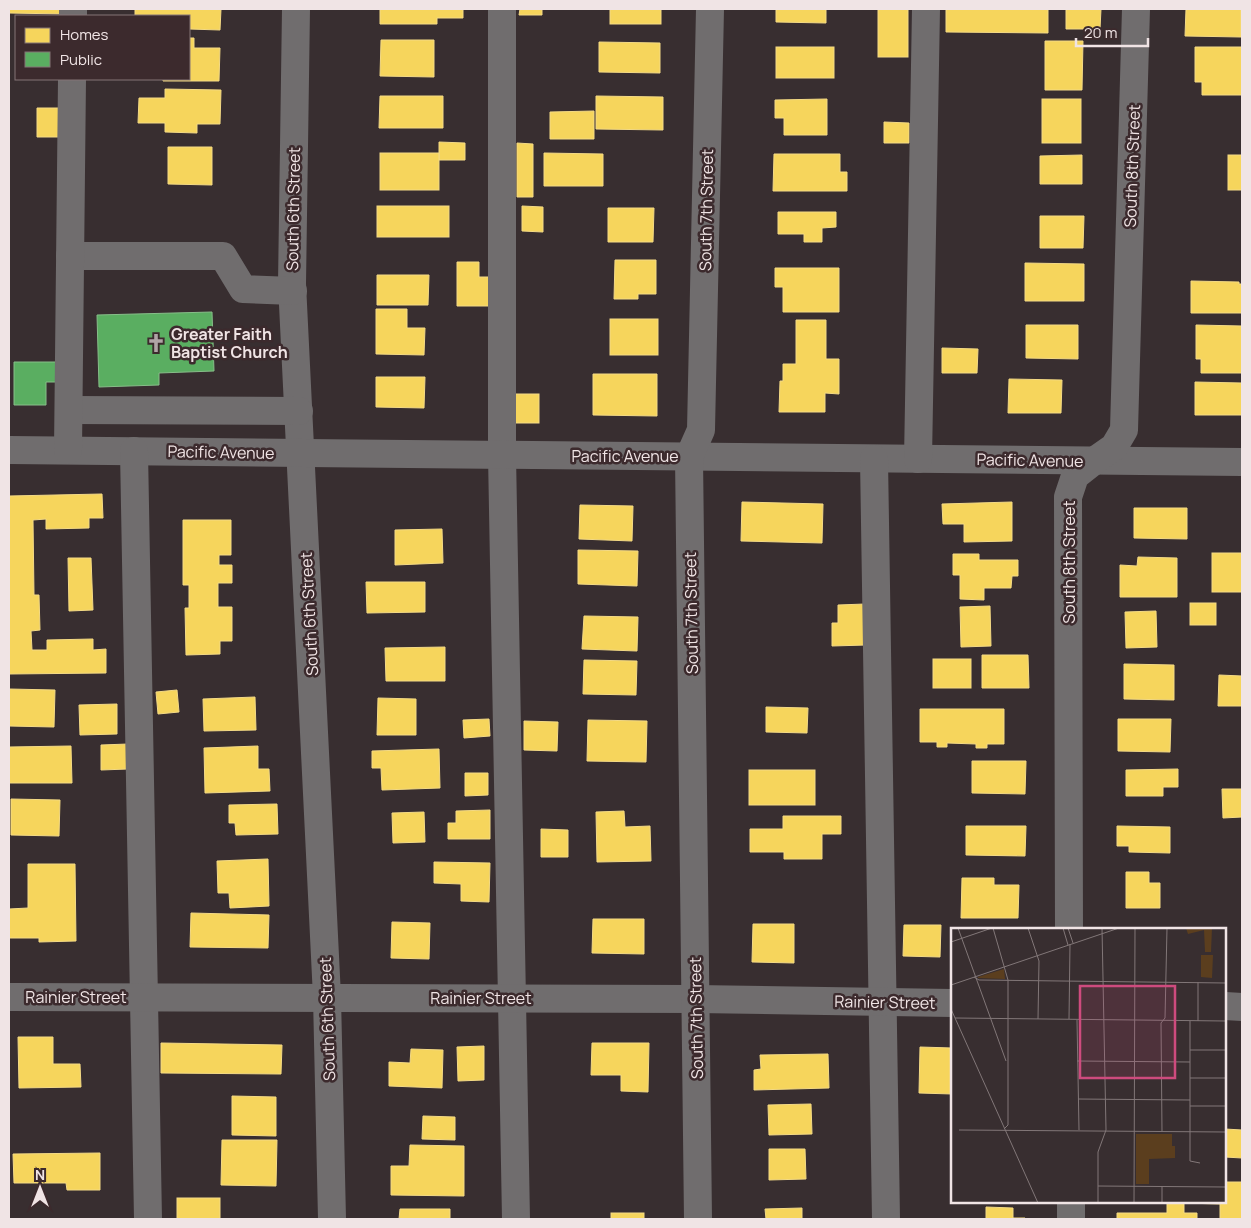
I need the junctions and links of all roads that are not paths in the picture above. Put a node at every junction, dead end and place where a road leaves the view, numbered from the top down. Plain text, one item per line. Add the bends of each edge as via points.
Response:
1 (296, 9) edge
2 (502, 9) edge
3 (710, 9) edge
4 (926, 9) edge
5 (1136, 9) edge
6 (72, 80) edge
7 (70, 256) junction
8 (293, 291) junction
9 (69, 410) junction
10 (299, 411) junction
11 (9, 450) edge
12 (68, 450) junction
13 (134, 451) junction
14 (302, 453) junction
15 (502, 455) junction
16 (689, 456) junction
17 (874, 458) junction
18 (918, 459) junction
19 (1094, 461) junction
20 (1242, 462) edge
21 (1069, 928) edge
22 (9, 997) edge
23 (143, 997) junction
24 (327, 997) junction
25 (512, 998) junction
26 (696, 999) junction
27 (883, 1002) junction
28 (951, 1002) edge
29 (1226, 1006) edge
30 (1242, 1006) edge
31 (1071, 1203) edge
32 (148, 1219) edge
33 (332, 1219) edge
34 (516, 1219) edge
35 (698, 1219) edge
36 (886, 1219) edge
37 (1071, 1219) edge

1 - 8 street, South 6th Street
2 - 15 street
3 - 16 street, South 7th Street via 702,430
4 - 18 street
5 - 19 street, South 8th Street via 1124,430 1114,447
6 - 7 street
7 - 8 street via 223,256 243,289
7 - 9 street
8 - 10 street, South 6th Street
9 - 10 street
9 - 12 street
10 - 14 street, South 6th Street
11 - 12 street, Pacific Avenue
12 - 13 street, Pacific Avenue
13 - 14 street, Pacific Avenue
13 - 23 street
14 - 15 street, Pacific Avenue
14 - 24 street, South 6th Street
15 - 16 street, Pacific Avenue
15 - 25 street
16 - 17 street, Pacific Avenue
16 - 26 street, South 7th Street
17 - 18 street, Pacific Avenue
17 - 27 street
18 - 19 street, Pacific Avenue
19 - 20 street, Pacific Avenue
19 - 21 street, South 8th Street via 1076,476 1068,497
22 - 23 street, Rainier Street
23 - 24 street, Rainier Street
23 - 32 street
24 - 25 street, Rainier Street
24 - 33 street, South 6th Street
25 - 26 street, Rainier Street
25 - 34 street
26 - 27 street, Rainier Street
26 - 35 street, South 7th Street
27 - 28 street, Rainier Street
27 - 36 street
29 - 30 street
31 - 37 street

